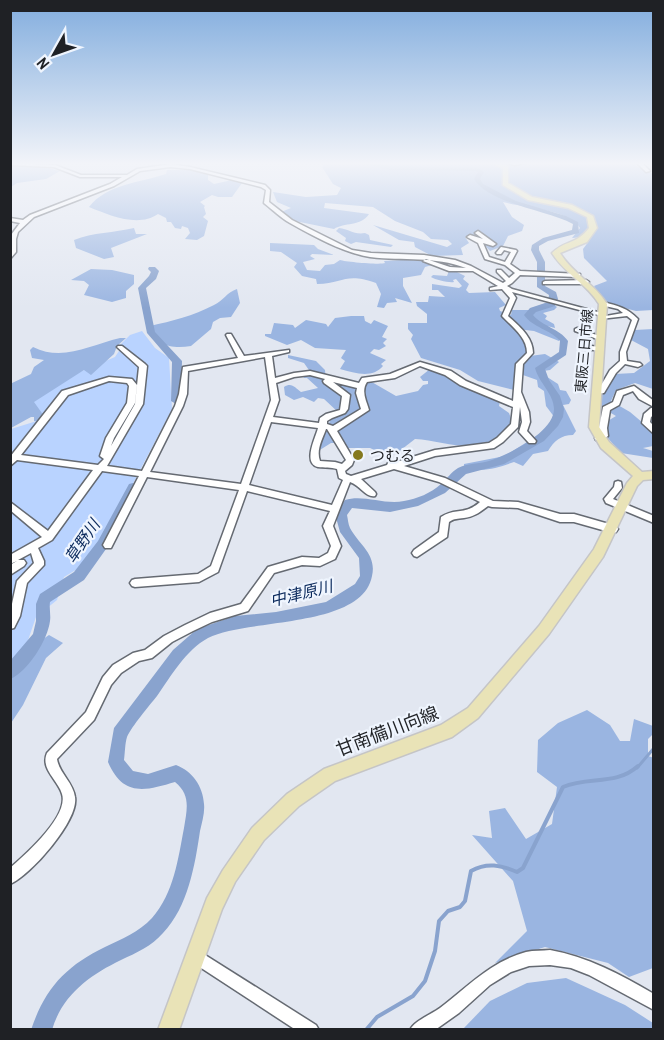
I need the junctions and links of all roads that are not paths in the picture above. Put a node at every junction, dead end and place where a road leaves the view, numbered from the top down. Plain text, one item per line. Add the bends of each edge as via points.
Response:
1 (44, 211) edge
2 (276, 211) edge
3 (579, 211) edge
4 (10, 219) edge
5 (24, 222) junction
6 (478, 232) dead end
7 (499, 253) dead end
8 (10, 257) edge
9 (507, 264) junction
10 (499, 271) dead end
11 (519, 273) junction
12 (578, 275) junction
13 (586, 282) junction
14 (544, 283) dead end
15 (506, 285) junction
16 (492, 289) dead end
17 (603, 304) junction
18 (630, 314) junction
19 (602, 316) junction
20 (577, 330) dead end
21 (229, 335) dead end
22 (600, 338) junction
23 (120, 347) dead end
24 (584, 347) dead end
25 (599, 349) junction
26 (287, 351) dead end
27 (268, 355) junction
28 (242, 359) junction
29 (624, 362) junction
30 (638, 365) dead end
31 (324, 379) junction
32 (273, 381) junction
33 (362, 386) junction
34 (596, 392) junction
35 (518, 393) junction
36 (516, 405) junction
37 (654, 408) edge
38 (268, 419) junction
39 (324, 425) junction
40 (333, 430) junction
41 (654, 431) edge
42 (599, 438) junction
43 (532, 441) dead end
44 (14, 460) edge
45 (391, 465) junction
46 (99, 468) junction
47 (343, 468) junction
48 (144, 475) junction
49 (647, 476) edge
50 (347, 480) junction
51 (618, 484) dead end
52 (244, 488) junction
53 (372, 494) dead end
54 (486, 502) junction
55 (10, 505) edge
56 (622, 508) junction
57 (334, 509) junction
58 (654, 520) edge
59 (613, 529) junction
60 (49, 537) junction
61 (108, 546) dead end
62 (33, 547) junction
63 (417, 553) dead end
64 (10, 560) edge
65 (21, 562) dead end
66 (10, 571) edge
67 (135, 583) dead end
68 (10, 625) edge
69 (10, 877) edge
70 (194, 955) junction
71 (654, 1003) edge
72 (168, 1029) edge
73 (311, 1029) edge
74 (418, 1029) edge

1 - 5 street
2 - 15 street via 350,251 419,257 449,268 474,270
3 - 12 main road, 東阪三日市線 via 590,216 593,228 587,237 556,253
4 - 5 street
5 - 8 street via 14,235 15,249
6 - 9 street via 493,242 470,237 480,242 487,258
7 - 9 street via 503,248 514,251
9 - 11 street
10 - 15 street
11 - 12 street
11 - 15 street
12 - 13 main road, 東阪三日市線
13 - 14 street
13 - 17 main road, 東阪三日市線
15 - 16 street
15 - 19 street
15 - 35 street via 513,298 505,316 521,331 530,347 530,353 520,364
17 - 18 street
17 - 19 main road, 東阪三日市線
18 - 19 street
18 - 29 street via 635,322 623,352
19 - 22 main road, 東阪三日市線
20 - 22 street
21 - 28 street
22 - 25 main road, 東阪三日市線
23 - 46 street via 143,366 139,404 107,461
24 - 25 street
25 - 34 main road, 東阪三日市線
26 - 27 street
27 - 28 street
27 - 32 street
28 - 48 street via 185,369 179,406
29 - 30 street
29 - 34 street
31 - 32 street via 317,374 305,374
31 - 33 street
31 - 39 street via 346,395 347,406 343,412 325,418
32 - 38 street via 276,395
33 - 36 street via 365,380 392,376 420,364
33 - 40 street via 365,410
34 - 42 main road, 東阪三日市線 via 594,427
35 - 36 street
35 - 43 street via 525,407 523,432
36 - 45 street via 515,425 496,444 447,450
37 - 41 street via 646,423
37 - 42 street via 634,388 620,393 616,403 606,409 604,436
38 - 39 street
38 - 52 street
39 - 40 street
39 - 47 street via 313,453 315,462
40 - 47 street via 350,460
42 - 49 main road
44 - 46 street
44 - 46 street via 65,393 108,379 129,381 133,385 131,403 110,438
45 - 50 street
45 - 54 street via 442,480
46 - 48 street
46 - 60 street
47 - 50 street via 341,474
48 - 52 street
48 - 61 street
49 - 56 main road, 甘南備川向線 via 636,478
50 - 53 street via 360,482
50 - 57 street
51 - 56 street via 608,499
52 - 57 street
52 - 67 street via 215,569 199,578
54 - 59 street via 518,505
54 - 63 street via 467,515 457,512 448,517 444,520 444,534
55 - 60 street
56 - 58 street
56 - 59 main road, 甘南備川向線
57 - 69 street via 328,526 336,546 332,556 320,562 302,561 271,570 244,609 189,628 112,674 90,716 51,758 69,794 69,806 43,846
59 - 70 main road, 甘南備川向線 via 548,624 473,712 446,731 330,775 269,822 229,876
60 - 62 street
62 - 64 street
62 - 68 street via 39,565 22,581
65 - 66 street
70 - 72 main road, 甘南備川向線
70 - 73 street
71 - 74 street via 591,967 571,960 530,958 500,969 451,1010

